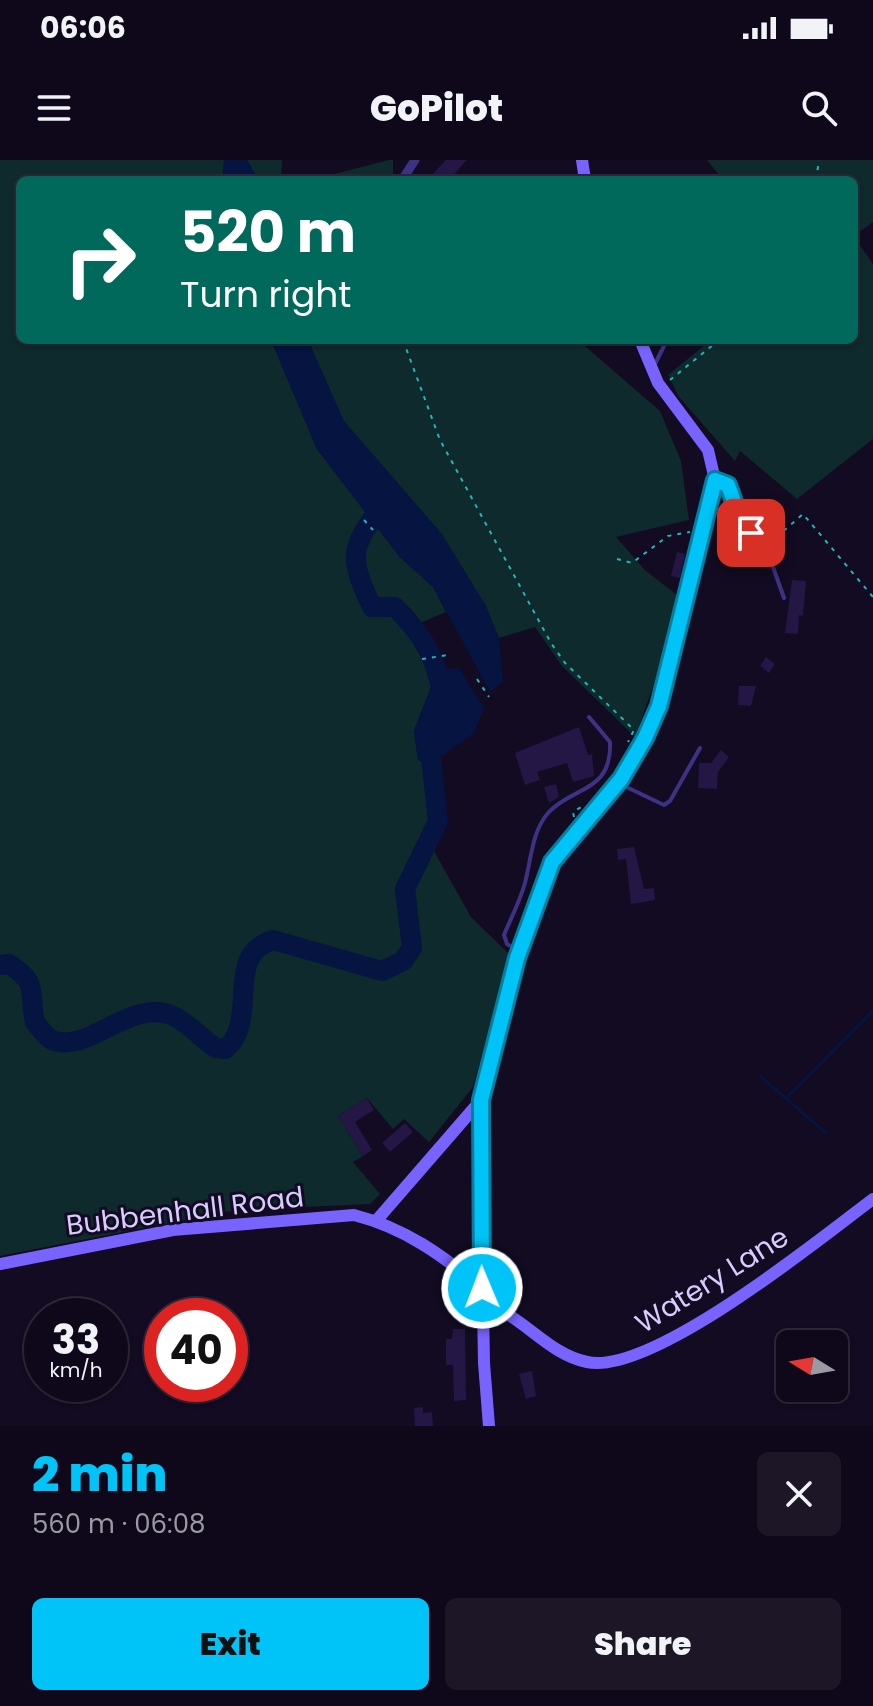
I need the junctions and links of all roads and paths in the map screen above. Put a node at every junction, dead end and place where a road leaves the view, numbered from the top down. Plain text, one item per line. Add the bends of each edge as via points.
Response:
1 (404, 344) edge
2 (642, 344) edge
3 (666, 344) edge
4 (714, 344) edge
5 (651, 369) junction
6 (661, 388) junction
7 (715, 480) junction
8 (732, 493) junction
9 (364, 520) dead end
10 (705, 529) junction
11 (373, 530) dead end
12 (617, 559) dead end
13 (873, 597) edge
14 (784, 598) dead end
15 (448, 655) dead end
16 (422, 659) dead end
17 (477, 679) dead end
18 (489, 697) dead end
19 (589, 717) dead end
20 (627, 745) dead end
21 (700, 748) dead end
22 (618, 782) junction
23 (588, 803) dead end
24 (575, 831) junction
25 (520, 951) junction
26 (481, 1100) junction
27 (873, 1199) edge
28 (376, 1221) junction
29 (0, 1264) edge
30 (482, 1288) junction
31 (483, 1303) junction
32 (489, 1426) edge

1 - 20 path via 440,440 551,643 634,730
2 - 5 street
3 - 5 lane
4 - 6 path
5 - 6 street
6 - 7 street via 708,450
7 - 8 lane
7 - 10 street
8 - 13 path via 779,535 803,514
8 - 14 lane via 738,513 768,553
9 - 11 path
10 - 12 path via 668,536 632,563
10 - 22 street via 659,706
15 - 16 path
17 - 18 path
19 - 25 lane via 610,742 609,761 587,791 559,804 543,821 504,935 507,944
21 - 22 lane via 664,805
22 - 24 street
23 - 24 path via 573,812
24 - 25 street via 552,862
25 - 26 street
26 - 28 street
26 - 30 street
27 - 31 street, Watery Lane via 714,1312 628,1359 608,1364 576,1359
28 - 29 street, Bubbenhall Road via 354,1215 240,1222
28 - 30 street, Bubbenhall Road via 425,1243
30 - 31 street
31 - 32 street

